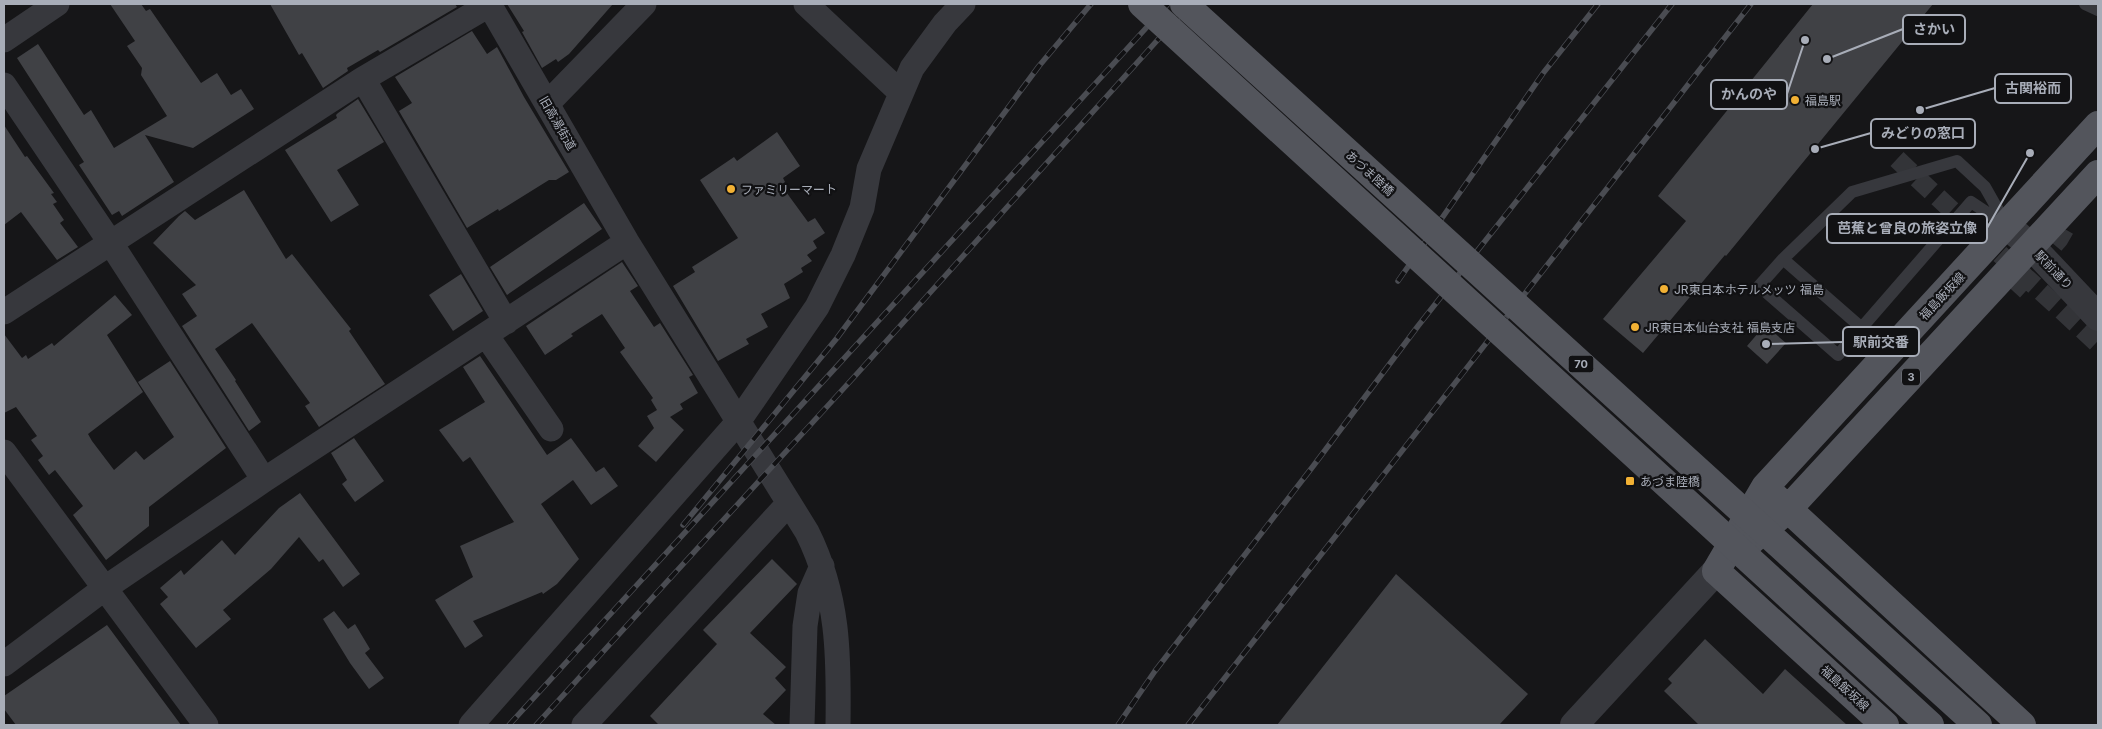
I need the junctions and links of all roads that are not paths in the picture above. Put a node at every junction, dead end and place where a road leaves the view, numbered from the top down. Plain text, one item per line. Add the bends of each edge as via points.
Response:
1 (57, 4) edge
2 (489, 4) edge
3 (644, 4) edge
4 (806, 4) edge
5 (963, 4) edge
6 (1142, 4) edge
7 (1184, 4) edge
8 (2084, 4) edge
9 (2098, 10) edge
10 (4, 40) edge
11 (363, 79) junction
12 (4, 85) edge
13 (901, 93) junction
14 (547, 104) junction
15 (2098, 125) edge
16 (2098, 174) edge
17 (1985, 186) junction
18 (1971, 202) junction
19 (2007, 226) junction
20 (110, 242) junction
21 (627, 242) junction
22 (2032, 247) junction
23 (1784, 258) junction
24 (4, 312) edge
25 (2098, 316) edge
26 (496, 328) junction
27 (1863, 329) junction
28 (738, 422) junction
29 (551, 429) dead end
30 (4, 452) edge
31 (264, 480) junction
32 (1765, 487) junction
33 (789, 503) junction
34 (1788, 509) junction
35 (822, 566) junction
36 (1716, 571) junction
37 (105, 588) junction
38 (4, 664) edge
39 (1872, 721) edge
40 (206, 725) edge
41 (471, 725) edge
42 (584, 725) edge
43 (802, 725) edge
44 (838, 725) edge
45 (1574, 725) edge
46 (1930, 725) edge
47 (1978, 725) edge
48 (2022, 725) edge

1 - 10 street
2 - 11 street
2 - 14 street, 旧高湯街道
3 - 14 street
4 - 13 street
5 - 13 street via 912,68
6 - 46 main road, 70, bridge
7 - 47 main road, あづま陸橋 / 70, bridge
8 - 9 lane
11 - 20 street
11 - 26 street
12 - 20 street
13 - 28 street via 869,169 862,208 843,255 817,307
14 - 21 street, 旧高湯街道
15 - 19 main road, 福島飯坂線
16 - 22 main road, 3
17 - 18 lane
17 - 19 lane
17 - 23 lane via 1957,161 1852,192
18 - 19 lane
18 - 27 lane
19 - 22 street, 駅前通り
19 - 32 main road, 福島飯坂線
20 - 24 street
20 - 31 street
21 - 26 street
21 - 28 street, 旧高湯街道
22 - 25 street, 駅前通り
22 - 34 main road, 3
23 - 27 lane
23 - 27 lane via 1759,286 1838,356
26 - 29 street
26 - 31 street
28 - 33 street, 旧高湯街道
28 - 41 street
30 - 37 street
31 - 37 street
32 - 34 main road
32 - 36 main road, 福島飯坂線
33 - 35 street, 旧高湯街道
33 - 42 street
34 - 36 main road, 3
34 - 48 main road
35 - 43 street via 810,593 805,626
35 - 44 street, 旧高湯街道 via 833,605 839,670
36 - 39 main road, 福島飯坂線
36 - 45 street
37 - 38 street
37 - 40 street

